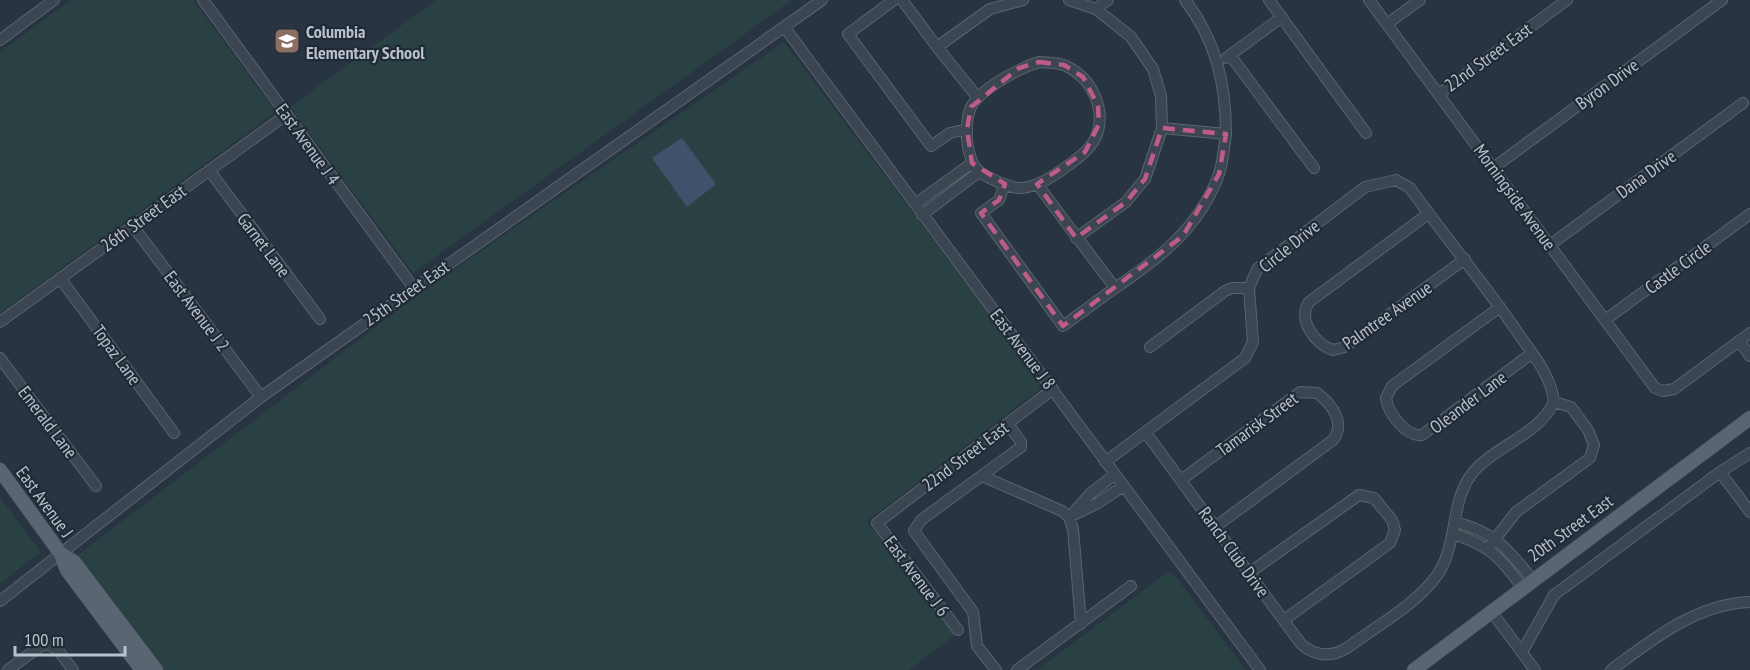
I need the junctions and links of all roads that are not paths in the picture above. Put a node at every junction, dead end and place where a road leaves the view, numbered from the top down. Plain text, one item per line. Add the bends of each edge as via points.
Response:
1 (54, 0) edge
2 (203, 0) edge
3 (822, 0) edge
4 (894, 0) edge
5 (902, 0) edge
6 (1023, 0) edge
7 (1069, 0) edge
8 (1108, 0) edge
9 (1185, 0) edge
10 (1269, 0) edge
11 (1370, 0) edge
12 (1420, 0) edge
13 (1567, 0) edge
14 (1722, 0) edge
15 (1096, 9) junction
16 (1281, 17) junction
17 (1387, 24) junction
18 (785, 28) junction
19 (0, 40) edge
20 (937, 47) junction
21 (1230, 56) junction
22 (1219, 64) junction
23 (1439, 94) junction
24 (978, 98) junction
25 (1743, 103) dead end
26 (286, 115) junction
27 (1162, 128) junction
28 (967, 129) junction
29 (1366, 133) dead end
30 (1226, 134) junction
31 (975, 168) junction
32 (1314, 168) dead end
33 (1493, 168) junction
34 (209, 170) junction
35 (1005, 184) junction
36 (1037, 184) junction
37 (915, 204) junction
38 (1428, 214) junction
39 (1750, 214) edge
40 (922, 215) junction
41 (133, 226) junction
42 (1076, 238) junction
43 (1550, 245) junction
44 (1465, 259) junction
45 (60, 278) junction
46 (413, 287) junction
47 (1115, 288) junction
48 (1249, 288) junction
49 (1500, 307) junction
50 (320, 319) dead end
51 (1605, 320) junction
52 (0, 322) edge
53 (1750, 333) edge
54 (1739, 341) junction
55 (1150, 347) dead end
56 (1532, 353) junction
57 (1750, 356) edge
58 (0, 358) edge
59 (1053, 389) junction
60 (261, 397) junction
61 (1554, 402) junction
62 (1750, 418) edge
63 (1008, 424) junction
64 (174, 433) dead end
65 (1146, 433) junction
66 (1750, 453) edge
67 (1105, 462) junction
68 (0, 470) edge
69 (1720, 472) junction
70 (982, 476) junction
71 (1114, 476) junction
72 (1181, 480) junction
73 (96, 486) dead end
74 (1122, 486) junction
75 (1750, 512) edge
76 (1069, 517) junction
77 (877, 523) joint
78 (1215, 527) junction
79 (1454, 528) junction
80 (1495, 538) junction
81 (1488, 548) junction
82 (61, 554) junction
83 (1249, 573) junction
84 (1527, 583) junction
85 (1131, 586) dead end
86 (0, 601) edge
87 (1750, 602) edge
88 (1491, 611) junction
89 (1284, 620) junction
90 (1081, 624) junction
91 (958, 630) dead end
92 (1522, 652) junction
93 (8, 670) edge
94 (73, 670) edge
95 (142, 670) edge
96 (156, 670) edge
97 (996, 670) edge
98 (1017, 670) edge
99 (1260, 670) edge
100 (1414, 670) edge
101 (1535, 670) edge
102 (1611, 670) edge

1 - 19 street
2 - 26 street, East Avenue J 4
3 - 18 street, 25th Street East
4 - 28 street via 848,34 931,146 950,133
5 - 20 street
6 - 20 street via 990,9
7 - 15 street
8 - 15 street
9 - 22 street via 1207,30
10 - 16 street
11 - 17 street, Morningside Avenue
12 - 17 street
13 - 23 street, 22nd Street East
14 - 33 street, Byron Drive
15 - 27 street via 1131,37 1153,69 1161,96
16 - 21 street
16 - 29 street
17 - 23 street, Morningside Avenue
18 - 37 street, East Avenue J 8
18 - 46 street, 25th Street East
20 - 24 street
21 - 22 street
21 - 32 street
22 - 30 street
23 - 33 street, Morningside Avenue
24 - 28 street via 971,107
24 - 36 street via 1019,68 1039,62 1064,65 1083,77 1094,92 1099,124 1095,138 1085,152
25 - 43 street, Dana Drive
26 - 34 street, 26th Street East
26 - 46 street, East Avenue J 4
27 - 30 street
27 - 42 street via 1145,178 1126,202
28 - 31 street
30 - 47 street via 1219,174 1185,232 1154,261
31 - 35 street
31 - 37 street
31 - 40 street
33 - 43 street, Morningside Avenue
34 - 41 street, 26th Street East
34 - 50 street, Garnet Lane
35 - 36 street via 1021,188
35 - 47 street via 999,200 981,213 1063,326
36 - 42 street
37 - 40 street, East Avenue J 8
38 - 44 street
38 - 44 street, Palmtree Avenue via 1309,302 1305,321 1322,345 1342,349
38 - 48 street, Circle Drive via 1410,188 1396,180 1365,187 1264,262
39 - 51 street, Castle Circle
40 - 59 street, East Avenue J 8
41 - 45 street, 26th Street East
41 - 60 street, East Avenue J 2
42 - 47 street
43 - 51 street, Morningside Avenue
44 - 49 street
45 - 52 street, 26th Street East
45 - 64 street, Topaz Lane
46 - 60 street, 25th Street East
48 - 55 street via 1225,291
48 - 65 street, Circle Drive via 1253,342 1245,358
49 - 56 street
49 - 56 street, Oleander Lane via 1392,386 1386,398 1390,409 1407,432 1422,435
51 - 54 street, Morningside Avenue via 1655,388 1663,391 1674,389
53 - 54 street
54 - 57 street
56 - 61 street via 1552,386
58 - 73 street, Emerald Lane
59 - 63 street, 22nd Street East
59 - 67 street, East Avenue J 8
60 - 82 street, 25th Street East
61 - 79 street via 1540,422 1475,470 1459,497
61 - 80 street via 1571,407 1588,430 1594,445 1590,458 1516,512
62 - 84 main road, 20th Street East
63 - 70 street via 1021,447
63 - 77 street, 22nd Street East
65 - 67 street, Circle Drive
65 - 72 street, Ranch Club Drive
66 - 69 street
67 - 71 street, East Avenue J 8
68 - 82 main road, East Avenue J
69 - 75 street
69 - 92 street via 1554,595
70 - 76 street
70 - 97 street via 921,520 914,531 973,612 977,646
71 - 74 street, East Avenue J 8
71 - 76 street
72 - 78 street, Ranch Club Drive
72 - 78 street, Tamarisk Street via 1296,394 1309,390 1323,398 1338,420 1336,437
74 - 76 street
74 - 99 street, East Avenue J 8
76 - 90 street
77 - 91 street, East Avenue J 6
78 - 83 street, Ranch Club Drive
79 - 80 street
79 - 81 street
79 - 89 street, Ranch Club Drive via 1443,564 1431,584 1347,648 1331,655 1308,650
80 - 81 street
80 - 84 street via 1504,544
81 - 84 street
82 - 86 street, 25th Street East
82 - 95 main road, East Avenue J via 67,570
82 - 96 main road, East Avenue J via 74,562
83 - 89 street, Ranch Club Drive
83 - 89 street via 1355,496 1374,498 1392,520 1395,530 1390,543
84 - 88 main road, 20th Street East
85 - 90 street
87 - 102 street via 1680,622
88 - 92 street
88 - 100 main road, 20th Street East
90 - 98 street
92 - 101 street
93 - 94 street via 47,644 58,650

